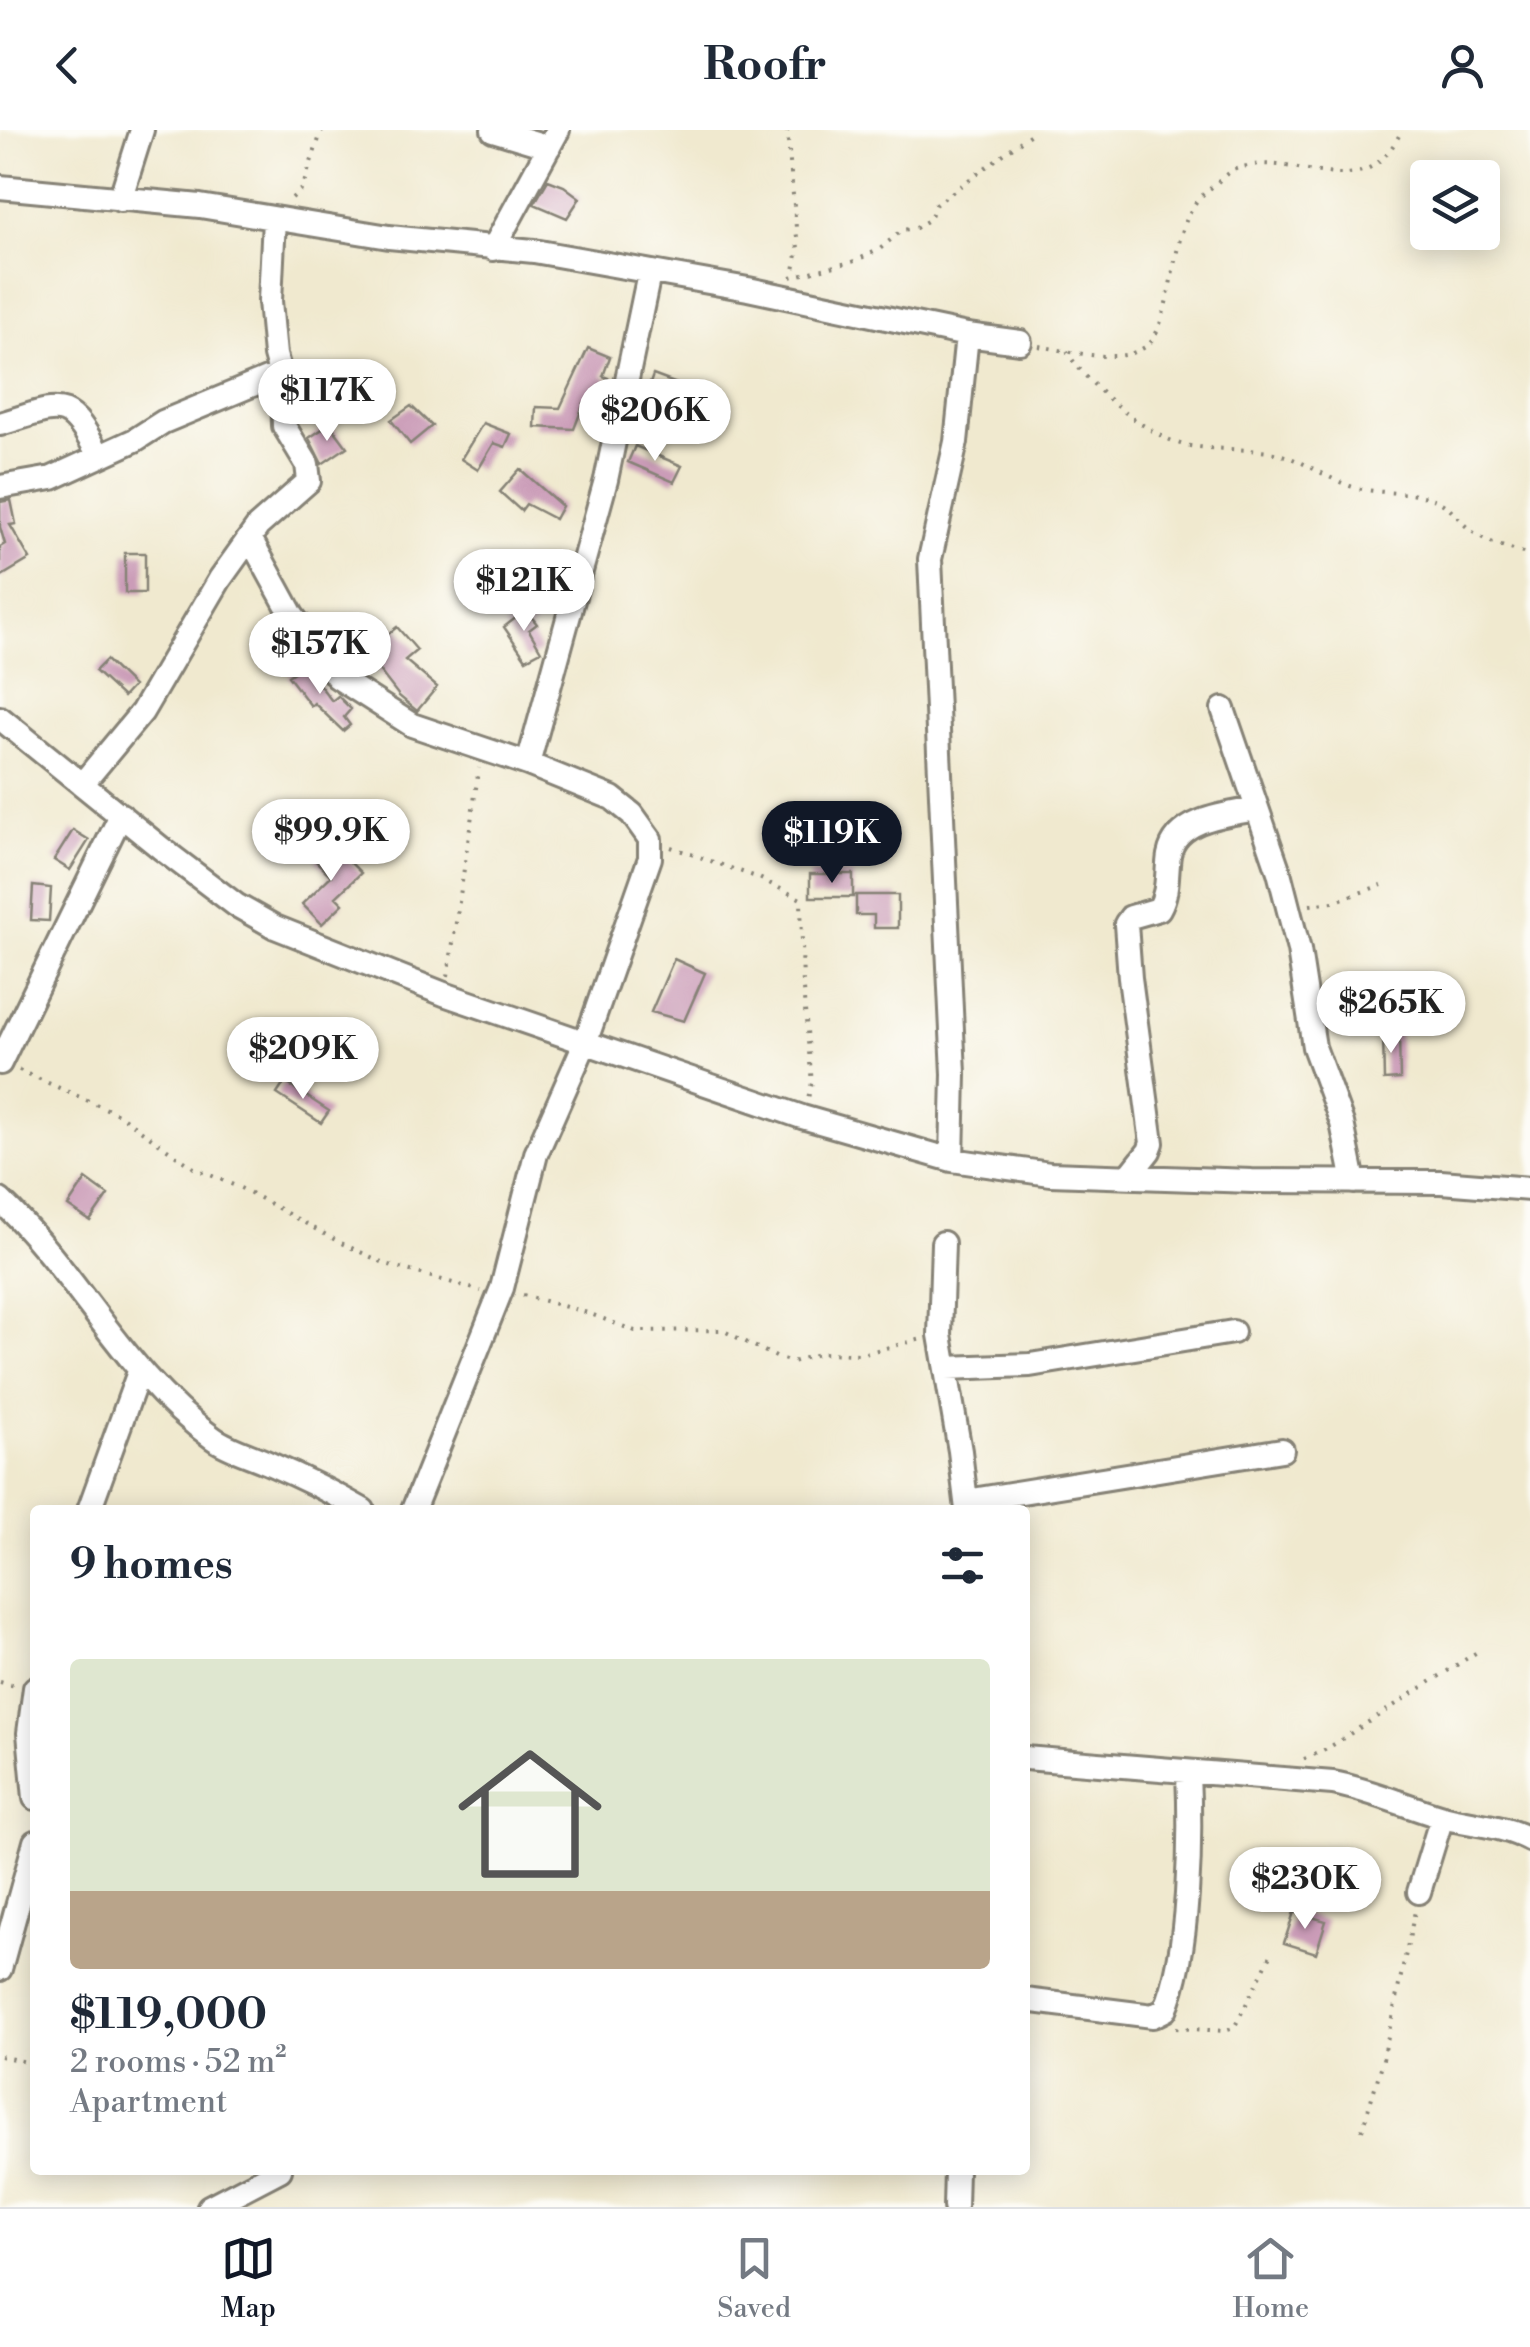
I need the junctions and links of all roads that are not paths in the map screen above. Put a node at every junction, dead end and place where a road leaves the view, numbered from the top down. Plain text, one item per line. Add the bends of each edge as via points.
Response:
1 (142, 130) edge
2 (493, 130) edge
3 (554, 138) edge
4 (0, 187) edge
5 (120, 200) junction
6 (278, 220) junction
7 (493, 249) junction
8 (649, 274) junction
9 (967, 335) junction
10 (1020, 342) road end
11 (279, 374) junction
12 (0, 424) edge
13 (99, 456) junction
14 (0, 487) edge
15 (250, 538) junction
16 (1223, 709) dead end
17 (0, 718) edge
18 (528, 764) junction
19 (83, 783) junction
20 (1256, 810) junction
21 (121, 815) junction
22 (585, 1042) junction
23 (1, 1061) edge
24 (952, 1160) junction
25 (1130, 1175) junction
26 (1354, 1182) junction
27 (1530, 1189) edge
28 (0, 1200) edge
29 (943, 1243) dead end
30 (1233, 1332) dead end
31 (946, 1368) junction
32 (140, 1372) junction
33 (1282, 1450) dead end
34 (91, 1505) edge
35 (355, 1505) edge
36 (415, 1505) edge
37 (966, 1505) edge
38 (972, 1505) edge
39 (1030, 1758) edge
40 (1188, 1773) junction
41 (1442, 1817) junction
42 (1530, 1840) edge
43 (30, 1860) edge
44 (1419, 1892) road end
45 (0, 1969) edge
46 (1030, 2001) edge
47 (270, 2175) edge
48 (956, 2175) edge
49 (209, 2207) edge
50 (955, 2207) edge

1 - 5 street
2 - 3 street
3 - 7 street
4 - 5 street
5 - 6 street
6 - 7 street
6 - 11 street via 270,301
7 - 8 street
8 - 9 street
8 - 18 street via 606,480
9 - 10 street
9 - 24 street via 956,442 930,560 954,1074
11 - 13 street
11 - 15 street via 284,426 310,476
12 - 13 street via 56,408 82,423
13 - 14 street via 52,478
15 - 18 street via 292,615 338,677 412,726
15 - 19 street via 142,712
16 - 20 street
17 - 19 street
18 - 22 street via 612,798 650,840 650,858
19 - 21 street
20 - 25 street via 1208,818 1184,833 1170,851 1159,909 1126,924 1152,1142
20 - 26 street via 1300,950 1314,1047 1342,1122
21 - 22 street via 236,905 316,945
21 - 23 street
22 - 24 street
22 - 36 street via 536,1154 502,1288
24 - 25 street via 1050,1174
25 - 26 street
26 - 27 street
28 - 32 street
29 - 31 street via 940,1335
30 - 31 street via 1030,1365
31 - 37 street
32 - 34 street
32 - 35 street via 215,1440
33 - 38 street
39 - 40 street
40 - 41 street via 1360,1788
40 - 46 street via 1188,1870 1176,1982 1165,2010 1153,2016
41 - 42 street
41 - 44 street
43 - 45 street
47 - 49 street
48 - 50 street

